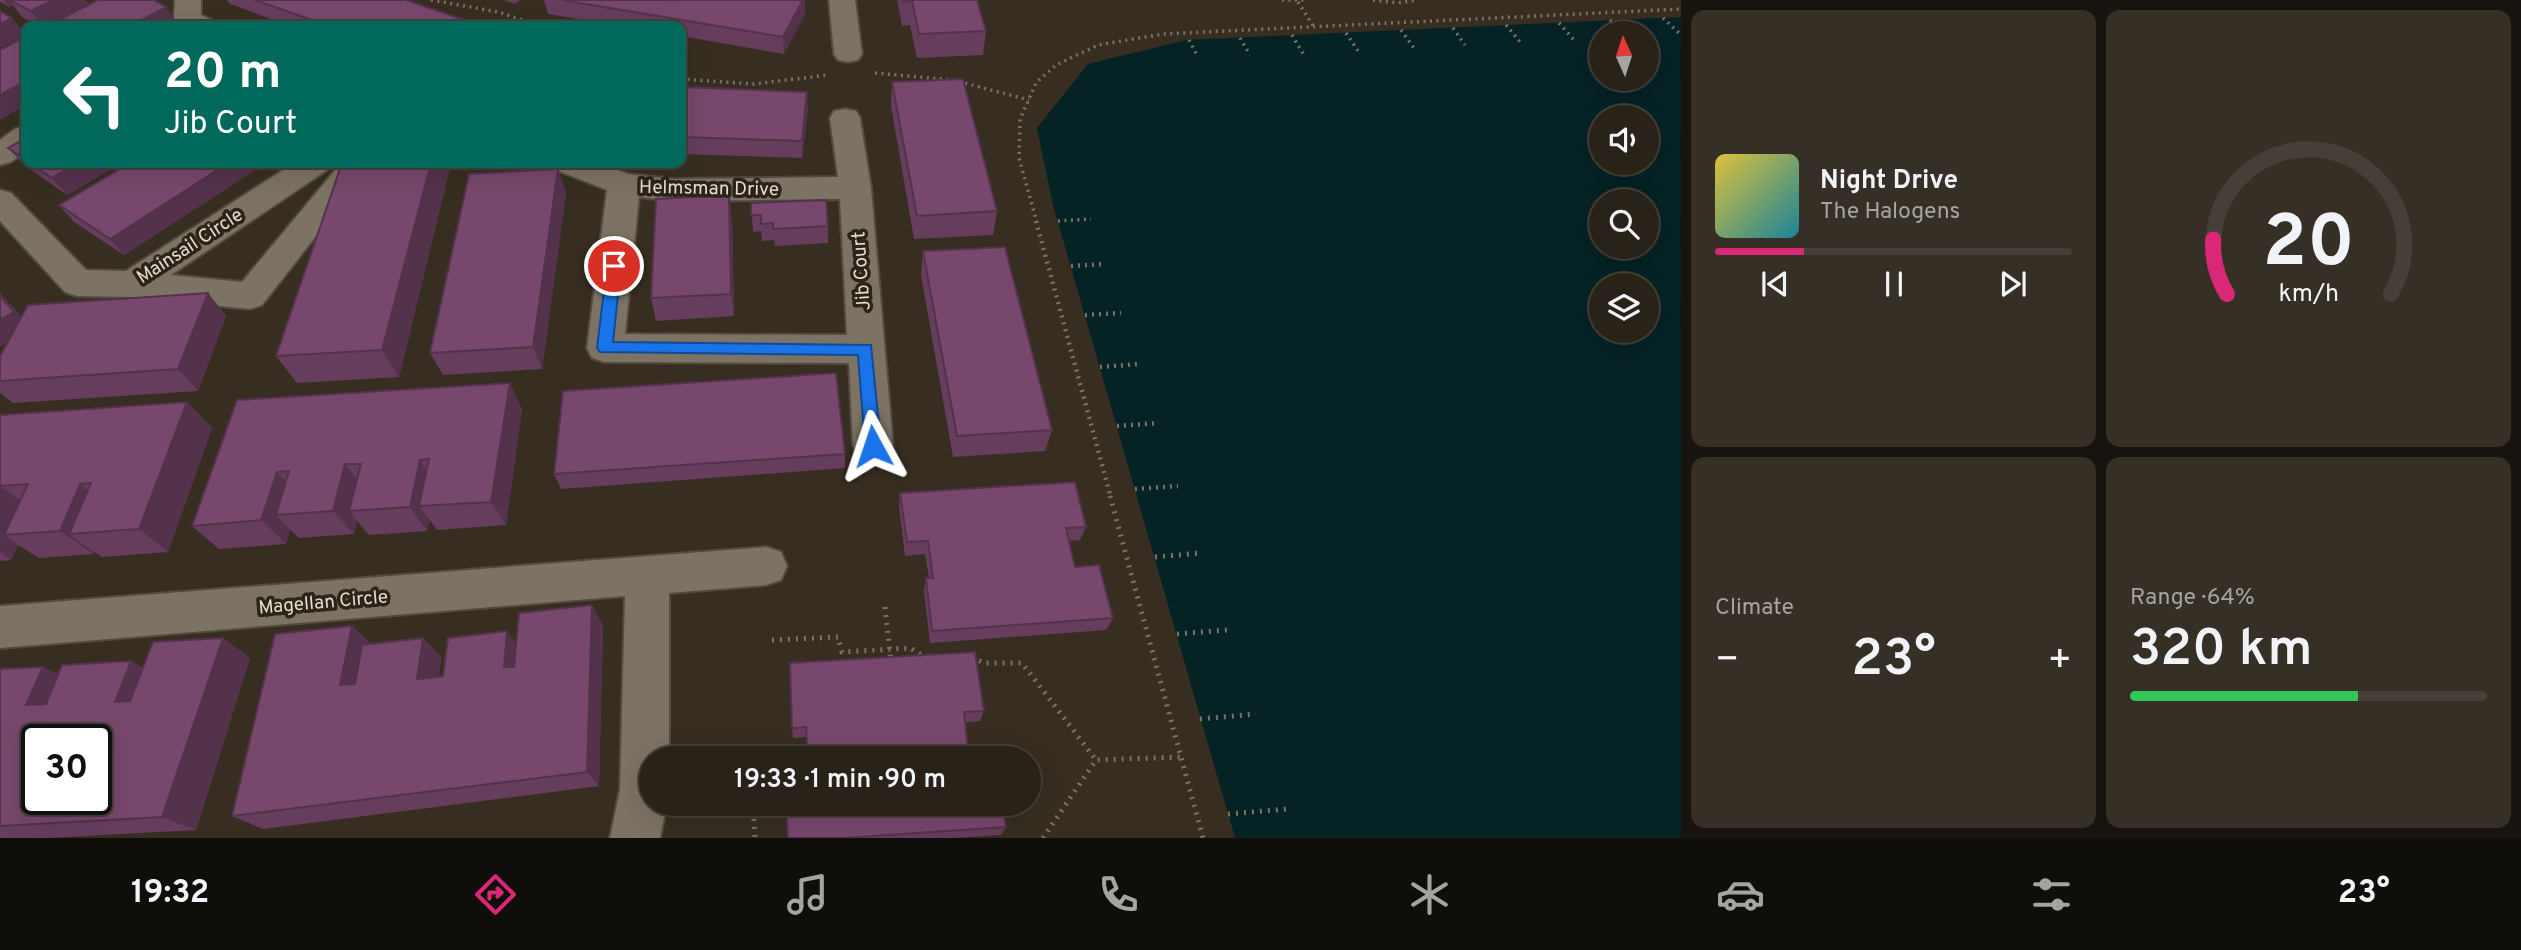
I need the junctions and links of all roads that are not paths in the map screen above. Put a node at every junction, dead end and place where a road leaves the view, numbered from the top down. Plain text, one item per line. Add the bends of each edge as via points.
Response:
1 (188, 0) edge
2 (212, 0) edge
3 (842, 0) edge
4 (192, 21) edge
5 (208, 21) edge
6 (848, 54) dead end
7 (845, 118) dead end
8 (21, 140) edge
9 (0, 155) edge
10 (308, 168) edge
11 (354, 168) edge
12 (581, 168) edge
13 (624, 184) junction
14 (855, 188) junction
15 (0, 201) edge
16 (132, 284) junction
17 (865, 349) junction
18 (873, 446) dead end
19 (766, 566) dead end
20 (647, 575) junction
21 (0, 627) edge
22 (635, 838) edge

1 - 4 street via 188,19
2 - 5 street
3 - 6 street
7 - 14 street, Jib Court
8 - 9 street
10 - 16 street, Mainsail Circle
11 - 16 street via 250,296
12 - 13 street, Helmsman Drive
13 - 14 street, Helmsman Drive via 673,190
13 - 17 street via 605,348
14 - 17 street, Jib Court
15 - 16 street, Mainsail Circle via 77,283
17 - 18 street, Jib Court
19 - 20 street, Magellan Circle
20 - 21 street, Magellan Circle
20 - 22 street via 645,789

